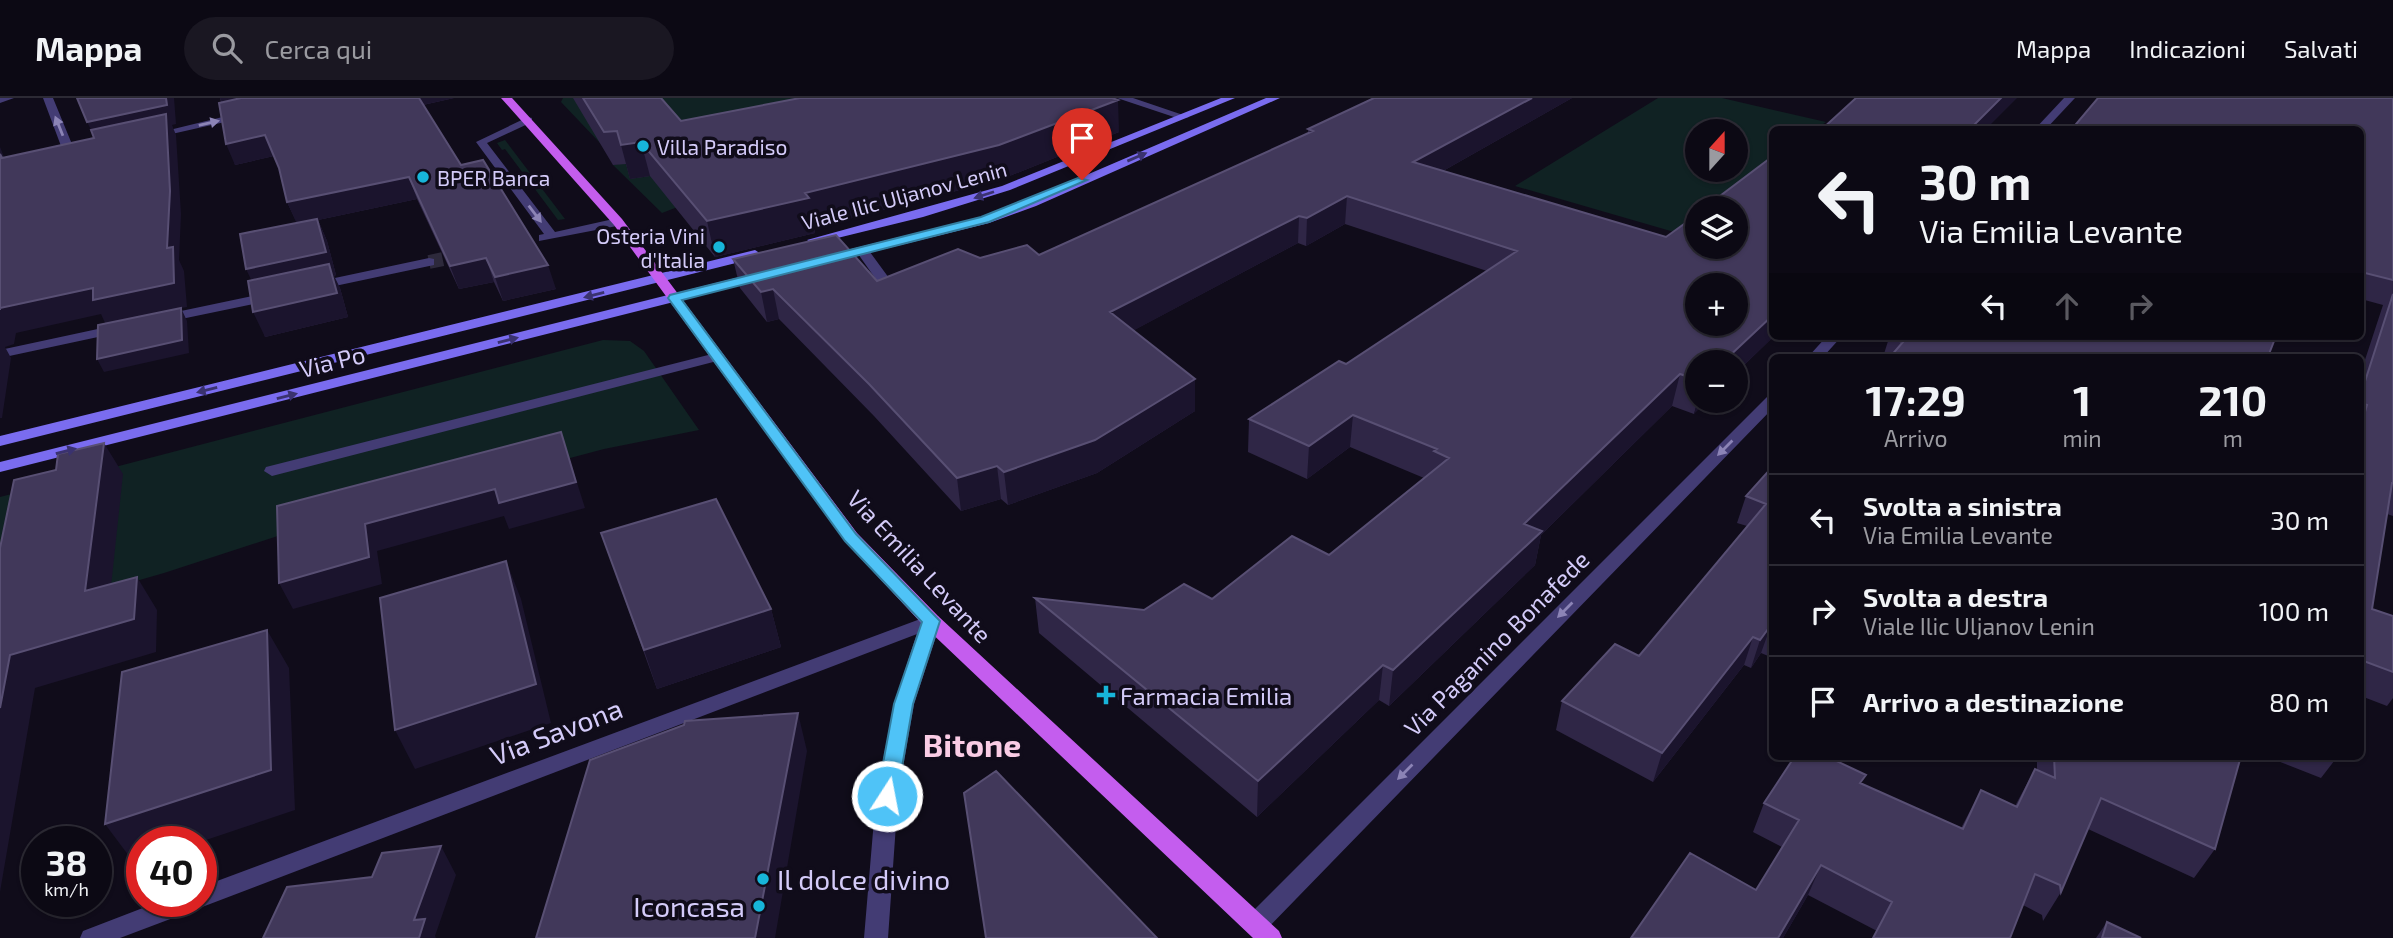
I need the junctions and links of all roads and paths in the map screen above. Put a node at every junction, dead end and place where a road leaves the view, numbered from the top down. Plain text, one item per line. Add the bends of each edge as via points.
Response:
1 (9, 98) edge
2 (48, 98) edge
3 (506, 98) edge
4 (1122, 98) edge
5 (1230, 98) edge
6 (1275, 98) edge
7 (2070, 98) edge
8 (0, 100) edge
9 (255, 113) edge
10 (1184, 117) junction
11 (528, 120) junction
12 (2043, 126) edge
13 (136, 139) edge
14 (84, 151) edge
15 (618, 222) junction
16 (795, 245) edge
17 (769, 251) edge
18 (862, 251) junction
19 (824, 260) edge
20 (429, 262) tunnel mouth
21 (772, 273) edge
22 (660, 278) junction
23 (892, 292) edge
24 (674, 298) junction
25 (1831, 340) edge
26 (0, 354) edge
27 (1818, 354) edge
28 (716, 357) junction
29 (1769, 404) edge
30 (0, 441) edge
31 (0, 467) edge
32 (272, 471) dead end
33 (931, 621) junction
34 (217, 891) edge
35 (147, 917) edge
36 (1263, 931) edge
37 (92, 938) edge
38 (876, 938) edge

1 - 8 street
14 -> 2 street via 65,155
3 - 11 main road, Via Emilia Levante
4 - 10 street
5 - 10 main road, Viale Ilic Uljanov Lenin
18 -> 6 main road, Viale Ilic Uljanov Lenin via 985,220 1032,203
7 - 12 street
13 -> 9 street
10 -> 16 main road, Viale Ilic Uljanov Lenin via 1006,188
11 - 15 main road, Via Emilia Levante
11 -> 15 street via 481,142 547,237
15 - 22 main road, Via Emilia Levante
17 - 22 main road
18 - 19 main road, Viale Ilic Uljanov Lenin
18 - 23 street
20 - 26 street
21 - 24 main road
22 - 24 main road, Via Emilia Levante
22 -> 30 main road, Via Po
24 - 28 main road, Via Emilia Levante
31 -> 24 main road, Via Po
25 - 27 street
28 - 32 street
28 - 33 main road, Via Emilia Levante via 851,537
29 -> 36 street, Via Paganino Bonafede
33 - 34 street, Via Savona
33 - 36 main road, Via Emilia Levante
33 - 38 street via 904,704 887,796
35 - 37 street

